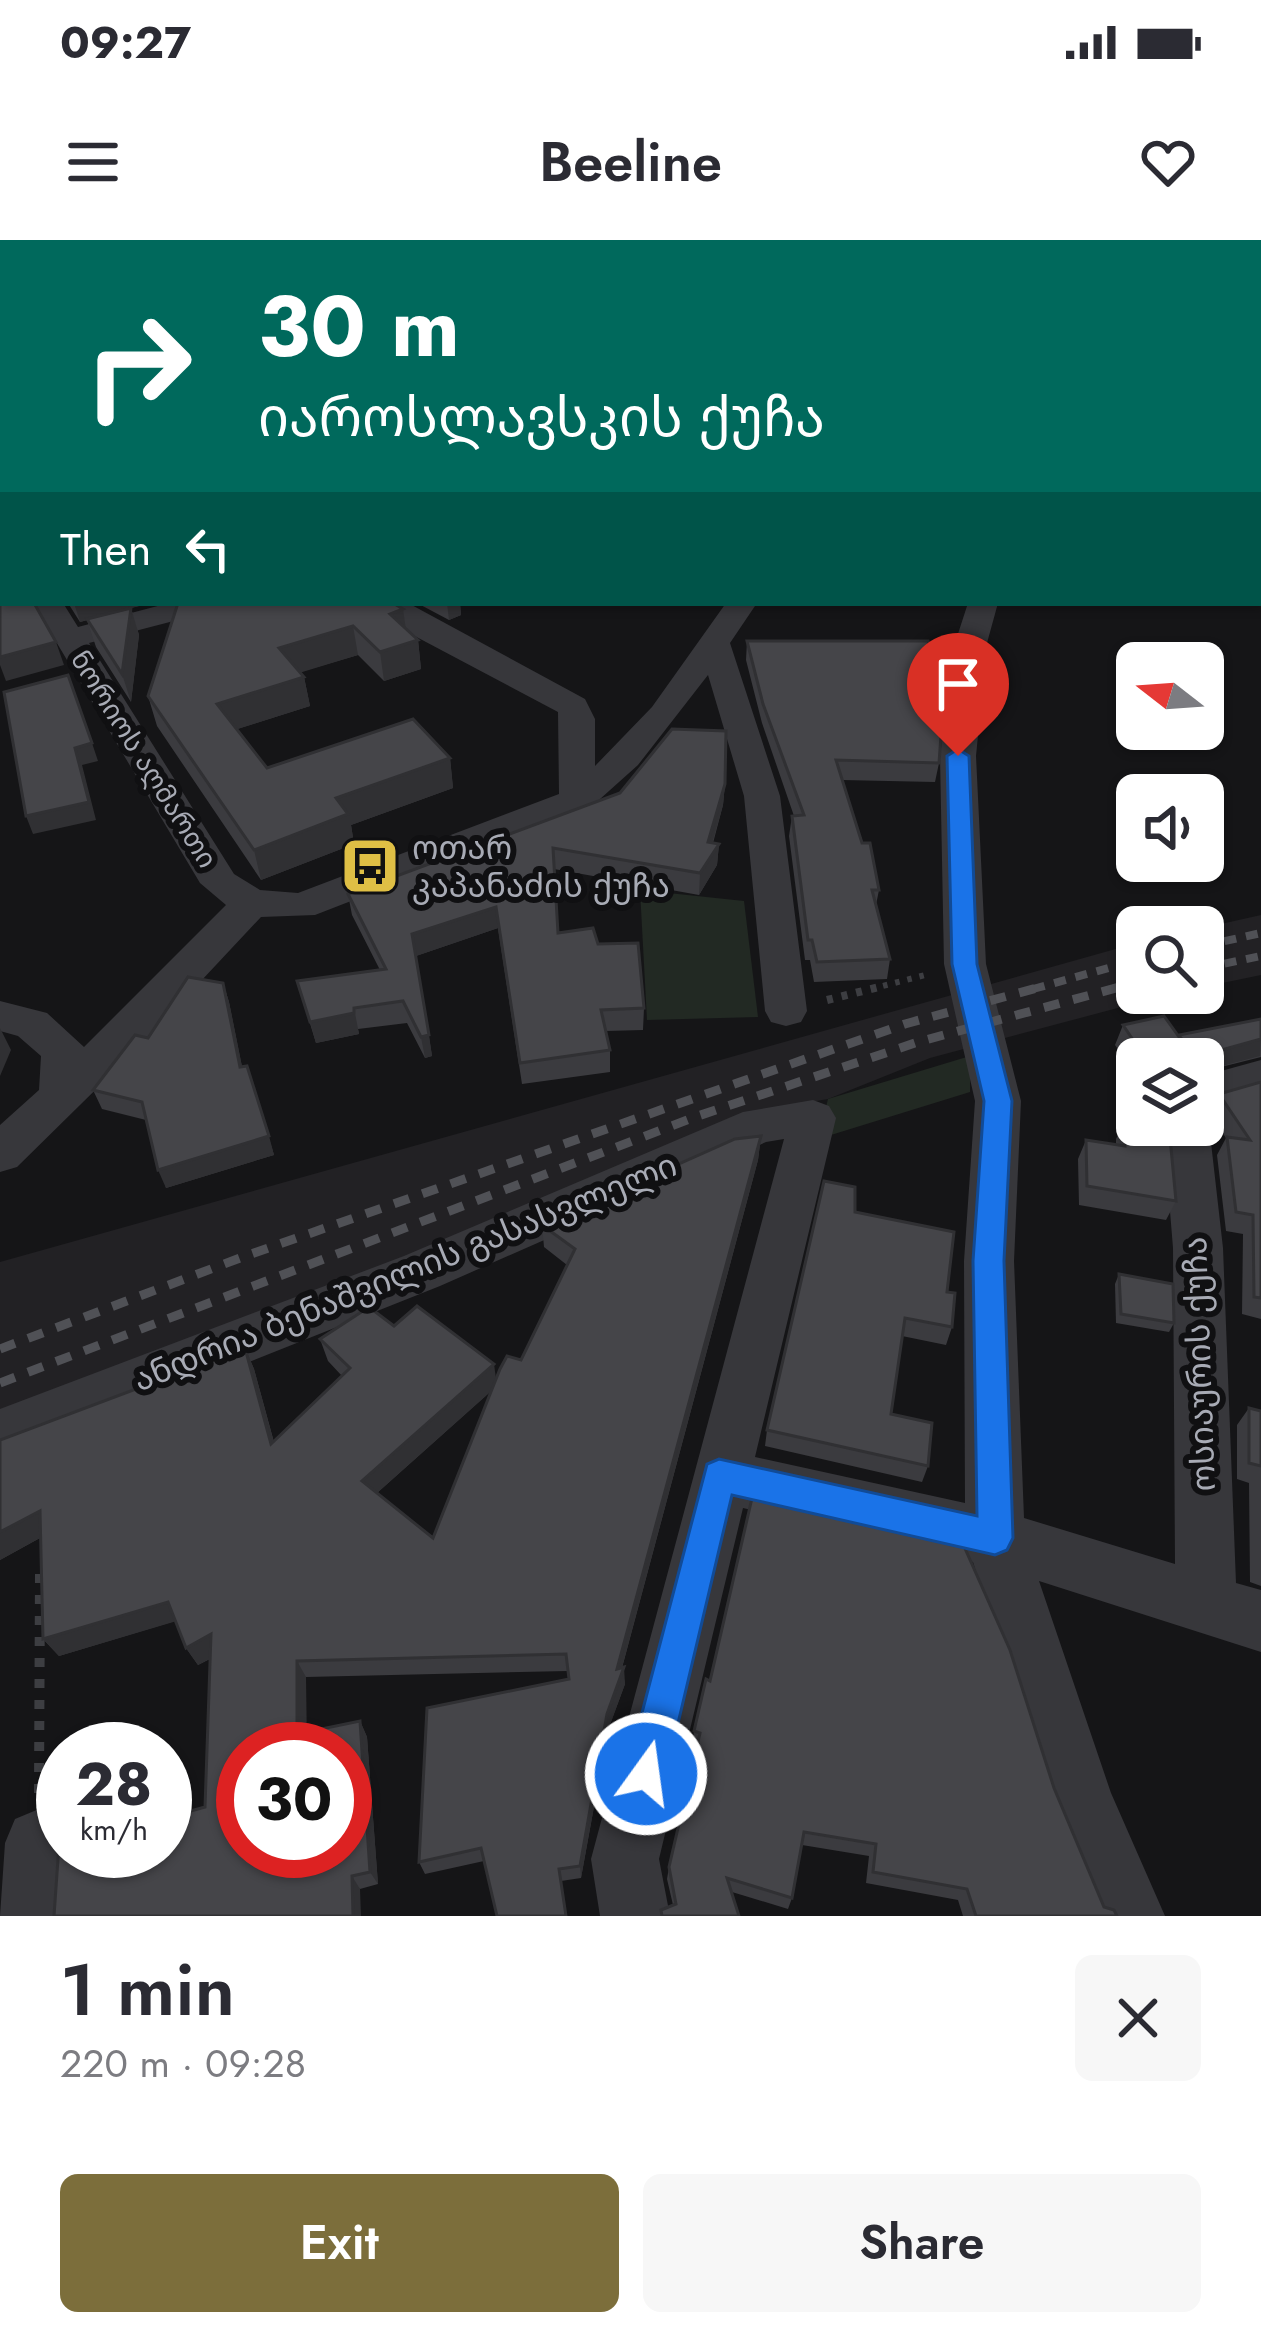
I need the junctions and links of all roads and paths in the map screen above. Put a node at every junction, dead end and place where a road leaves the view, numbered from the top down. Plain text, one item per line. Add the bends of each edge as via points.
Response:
1 (50, 606) edge
2 (195, 606) edge
3 (394, 606) edge
4 (740, 606) edge
5 (967, 630) edge
6 (70, 639) junction
7 (715, 642) junction
8 (761, 642) edge
9 (577, 800) junction
10 (251, 904) junction
11 (965, 964) junction
12 (786, 1011) joint
13 (0, 1016) edge
14 (1261, 1077) edge
15 (1224, 1087) edge
16 (61, 1095) junction
17 (1188, 1146) edge
18 (0, 1154) edge
19 (0, 1435) edge
20 (719, 1476) junction
21 (995, 1538) junction
22 (40, 1572) edge
23 (1233, 1612) edge
24 (39, 1722) edge
25 (36, 1870) edge
26 (31, 1916) edge
27 (635, 1916) edge
28 (1130, 1916) edge

1 - 6 street, ნორიოს აღმართი
2 - 6 street
3 - 9 street via 573,706
4 - 7 street
5 - 11 street via 958,756
6 - 10 street, ნორიოს აღმართი via 80,676 220,883
7 - 8 street
7 - 9 street via 626,758
7 - 12 street via 762,796
9 - 10 street via 301,906
10 - 16 street
11 - 12 path
11 - 21 street via 998,1101 989,1261
13 - 16 street via 32,1024 64,1050
14 - 15 street
16 - 18 street
17 - 23 street, ოსიაურის ქუჩა
19 - 20 street, ანდრია ბენაშვილის გასასვლელი via 422,1271 760,1125 813,1118
20 - 21 street
20 - 27 street via 626,1858
21 - 23 street
21 - 28 street via 1080,1800
22 - 24 path
25 - 26 street

